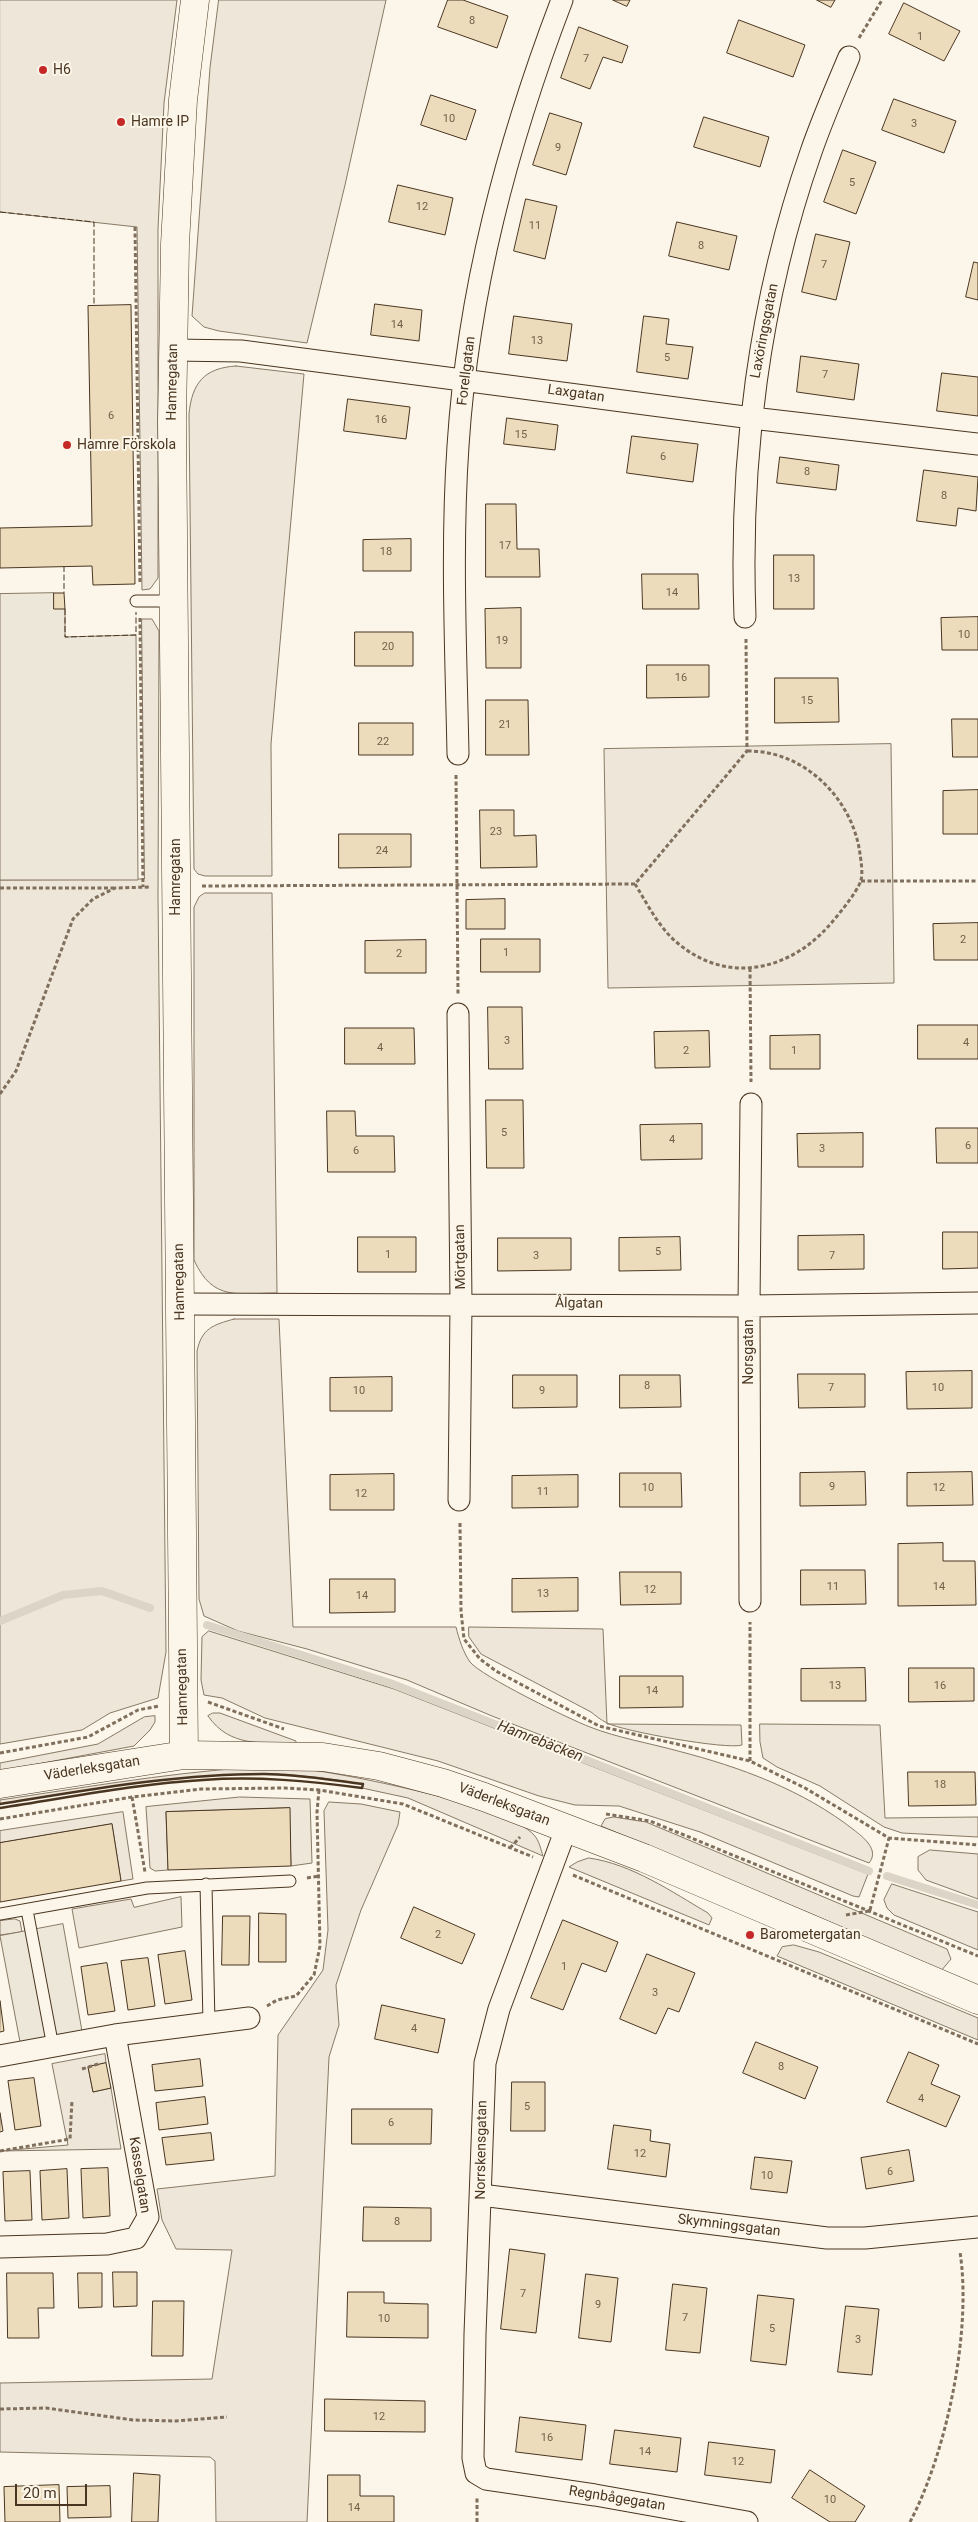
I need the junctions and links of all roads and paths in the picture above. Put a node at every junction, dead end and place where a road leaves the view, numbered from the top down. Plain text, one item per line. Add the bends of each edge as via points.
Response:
1 (195, 0) edge
2 (562, 0) edge
3 (882, 0) edge
4 (848, 57) joint
5 (135, 226) dead end
6 (173, 350) junction
7 (464, 379) junction
8 (752, 418) junction
9 (978, 444) edge
10 (138, 601) junction
11 (174, 601) junction
12 (745, 617) joint
13 (747, 751) junction
14 (458, 754) joint
15 (861, 881) junction
16 (978, 882) edge
17 (636, 884) junction
18 (458, 886) junction
19 (143, 887) dead end
20 (0, 888) edge
21 (115, 888) dead end
22 (750, 968) junction
23 (458, 1014) joint
24 (751, 1104) joint
25 (978, 1302) edge
26 (461, 1303) junction
27 (180, 1304) junction
28 (749, 1306) junction
29 (459, 1500) joint
30 (750, 1601) joint
31 (184, 1754) junction
32 (750, 1761) junction
33 (0, 1784) edge
34 (319, 1790) junction
35 (132, 1797) junction
36 (602, 1814) dead end
37 (0, 1819) edge
38 (566, 1829) junction
39 (889, 1838) junction
40 (978, 1845) edge
41 (551, 1865) junction
42 (290, 1881) dead end
43 (206, 1884) junction
44 (147, 1888) junction
45 (27, 1910) junction
46 (870, 1910) junction
47 (0, 1914) edge
48 (978, 1956) edge
49 (978, 2000) edge
50 (249, 2018) joint
51 (209, 2024) junction
52 (115, 2035) junction
53 (978, 2044) edge
54 (53, 2047) junction
55 (0, 2056) edge
56 (72, 2100) dead end
57 (0, 2151) edge
58 (481, 2194) junction
59 (978, 2227) edge
60 (956, 2229) junction
61 (0, 2246) edge
62 (0, 2410) edge
63 (227, 2417) dead end
64 (486, 2479) joint
65 (747, 2522) edge
66 (910, 2522) edge

1 - 6 street, Hamregatan via 183,100
2 - 7 street, Forellgatan via 535,70 483,256
3 - 4 path
4 - 8 street, Laxöringsgatan via 811,152 775,279 755,379
5 - 10 path
6 - 7 street, Laxgatan via 241,351
6 - 11 street, Hamregatan
7 - 8 street, Laxgatan
7 - 14 street, Forellgatan via 454,533
8 - 9 street, Laxgatan
8 - 12 street, Laxöringsgatan via 743,551
10 - 11 lane
10 - 19 path
11 - 27 street, Hamregatan
12 - 13 path
13 - 15 path via 773,753 813,773 831,790 854,825
13 - 17 path
14 - 18 path
15 - 16 path
15 - 22 path via 837,916 801,951 763,968
17 - 18 path
17 - 22 path via 652,913 679,944 706,961
18 - 23 path
20 - 21 path
22 - 24 path
23 - 26 street, Mörtgatan
24 - 28 street, Norsgatan
25 - 28 street, Ålgatan
26 - 27 street, Ålgatan
26 - 28 street, Ålgatan
26 - 29 street, Mörtgatan
27 - 31 street, Hamregatan
28 - 30 street, Norsgatan
29 - 32 path via 461,1622 464,1639 480,1659 496,1671 599,1726
30 - 32 path
31 - 33 street, Väderleksgatan
31 - 38 street, Väderleksgatan via 323,1757 378,1766 460,1788
32 - 39 path via 805,1788
34 - 35 path via 201,1789
34 - 41 path via 403,1804
34 - 50 path via 320,1946 314,1976 296,1996 277,2000
35 - 37 path
35 - 44 path
36 - 46 path via 650,1821
38 - 41 street, Norrskensgatan
38 - 49 street, Väderleksgatan via 644,1858
39 - 40 path
39 - 46 path
41 - 53 path
41 - 58 street, Norrskensgatan via 499,2009 485,2062
42 - 43 lane
43 - 44 lane
43 - 51 lane
44 - 45 lane
45 - 47 lane
45 - 54 lane
46 - 48 path
50 - 51 street
51 - 52 street
52 - 54 street
52 - 61 street, Kasselgatan via 148,2217 136,2238 107,2244
54 - 55 street
56 - 57 path via 70,2139
58 - 60 street, Skymningsgatan via 827,2238 865,2238
58 - 64 street, Norrskensgatan via 473,2458 476,2473
59 - 60 street, Skymningsgatan
60 - 66 path via 963,2273 963,2332 944,2434
62 - 63 path via 46,2408 132,2420 175,2422
64 - 65 street, Regnbågegatan

